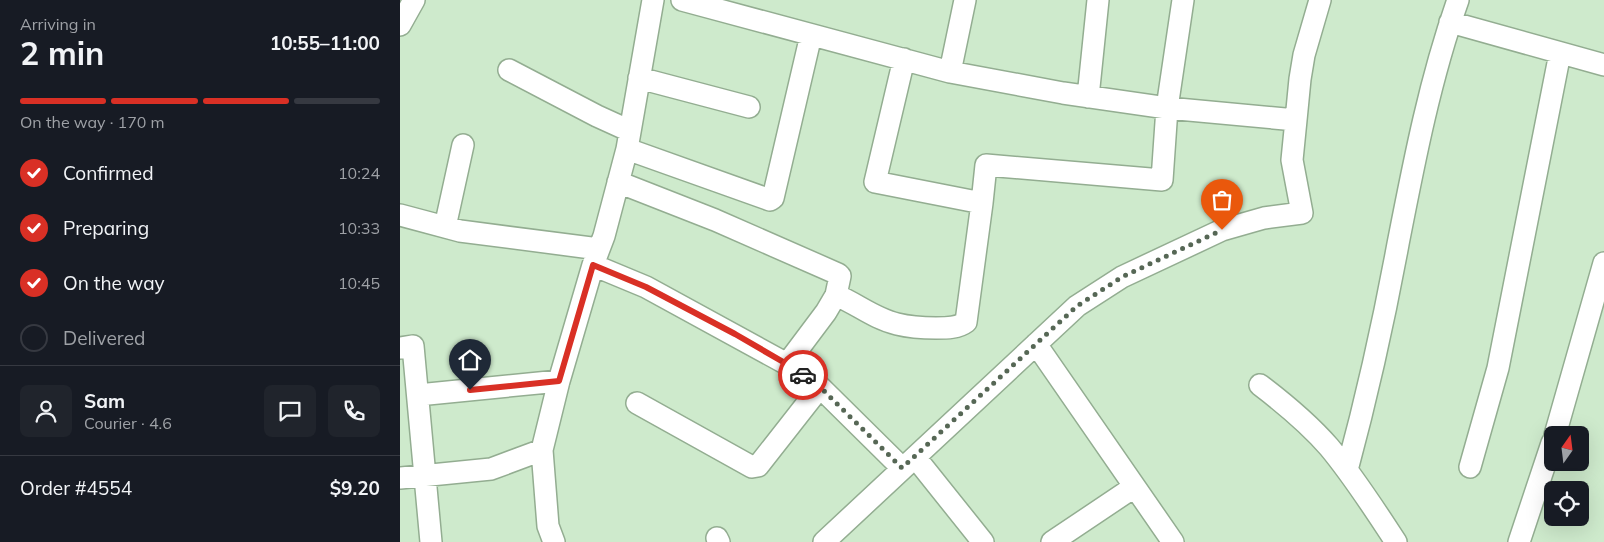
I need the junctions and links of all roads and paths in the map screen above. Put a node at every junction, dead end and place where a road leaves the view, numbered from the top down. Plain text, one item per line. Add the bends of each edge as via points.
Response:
1 (414, 0) edge
2 (653, 0) edge
3 (682, 0) edge
4 (965, 0) edge
5 (1098, 0) edge
6 (1183, 0) edge
7 (1320, 0) edge
8 (1458, 0) edge
9 (1450, 22) junction
10 (400, 25) edge
11 (811, 35) junction
12 (1560, 52) junction
13 (904, 60) junction
14 (1604, 65) edge
15 (509, 70) dead end
16 (950, 72) junction
17 (639, 78) junction
18 (1088, 97) junction
19 (749, 107) dead end
20 (1167, 108) junction
21 (1296, 120) junction
22 (628, 140) junction
23 (463, 145) dead end
24 (618, 182) junction
25 (982, 203) junction
26 (400, 215) edge
27 (445, 227) junction
28 (596, 257) junction
29 (1604, 263) edge
30 (836, 295) junction
31 (1036, 344) junction
32 (400, 348) edge
33 (787, 364) junction
34 (559, 381) junction
35 (1260, 386) dead end
36 (820, 387) junction
37 (418, 395) junction
38 (636, 403) dead end
39 (1558, 426) edge
40 (542, 450) junction
41 (908, 463) junction
42 (1470, 467) dead end
43 (1544, 467) edge
44 (1347, 470) junction
45 (425, 476) junction
46 (400, 478) edge
47 (1134, 487) junction
48 (431, 542) edge
49 (554, 542) edge
50 (824, 542) edge
51 (983, 542) edge
52 (1052, 542) edge
53 (1173, 542) edge
54 (1396, 542) edge
55 (1519, 542) edge

1 - 10 street
2 - 17 street
3 - 11 street
4 - 16 street
5 - 18 street
6 - 20 street
7 - 21 street via 1304,55
8 - 9 street
9 - 12 street
9 - 44 street via 1415,156 1386,307
11 - 13 street
11 - 22 street via 770,200
12 - 14 street
12 - 42 street via 1498,368
13 - 16 street
13 - 25 street via 875,182
15 - 22 street via 597,116
16 - 18 street
17 - 19 street
17 - 22 street
18 - 20 street
20 - 21 street
20 - 25 street via 1162,180 986,165
21 - 31 street via 1292,160 1302,213 1264,218 1222,230 1122,277 1077,306
22 - 24 street
23 - 27 street
24 - 28 street
24 - 30 street via 838,274
25 - 30 street via 966,322 962,325 939,328 897,324
26 - 27 street
27 - 28 street
28 - 33 street
28 - 34 street
29 - 39 street
30 - 33 street
31 - 41 street
31 - 47 street
32 - 37 street via 413,346
33 - 36 street
34 - 37 street
34 - 40 street
35 - 44 street via 1309,426
36 - 38 street via 758,466 752,467
36 - 41 street
37 - 45 street
40 - 45 street via 491,469
40 - 49 street via 548,526
41 - 50 street
41 - 51 street
43 - 55 street
44 - 54 street
45 - 46 street
45 - 48 street
47 - 52 street
47 - 53 street

